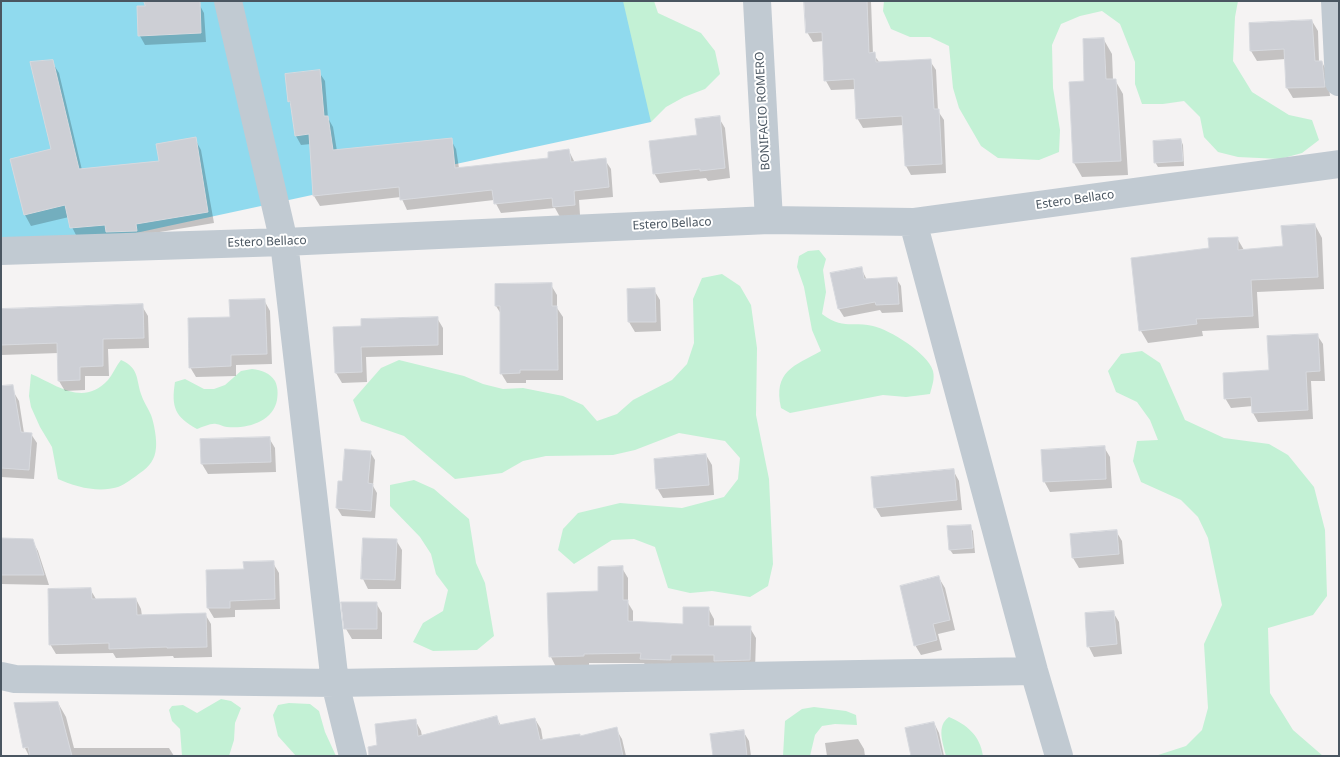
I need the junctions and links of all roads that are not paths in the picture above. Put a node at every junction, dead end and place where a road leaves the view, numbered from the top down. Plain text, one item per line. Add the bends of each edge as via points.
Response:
1 (228, 1) edge
2 (757, 1) edge
3 (1336, 1) edge
4 (1339, 82) edge
5 (1339, 164) edge
6 (769, 220) junction
7 (913, 222) junction
8 (284, 242) junction
9 (1, 251) edge
10 (1034, 671) junction
11 (1, 676) edge
12 (335, 683) junction
13 (353, 756) edge
14 (1059, 756) edge

1 - 8 street
2 - 6 street, BONIFACIO ROMERO
3 - 4 street
5 - 7 street, Estero Bellaco
6 - 7 street, Estero Bellaco
6 - 8 street, Estero Bellaco
7 - 10 street
8 - 9 street, Estero Bellaco
8 - 12 street
10 - 12 street
10 - 14 street
11 - 12 street via 15,679
12 - 13 street

